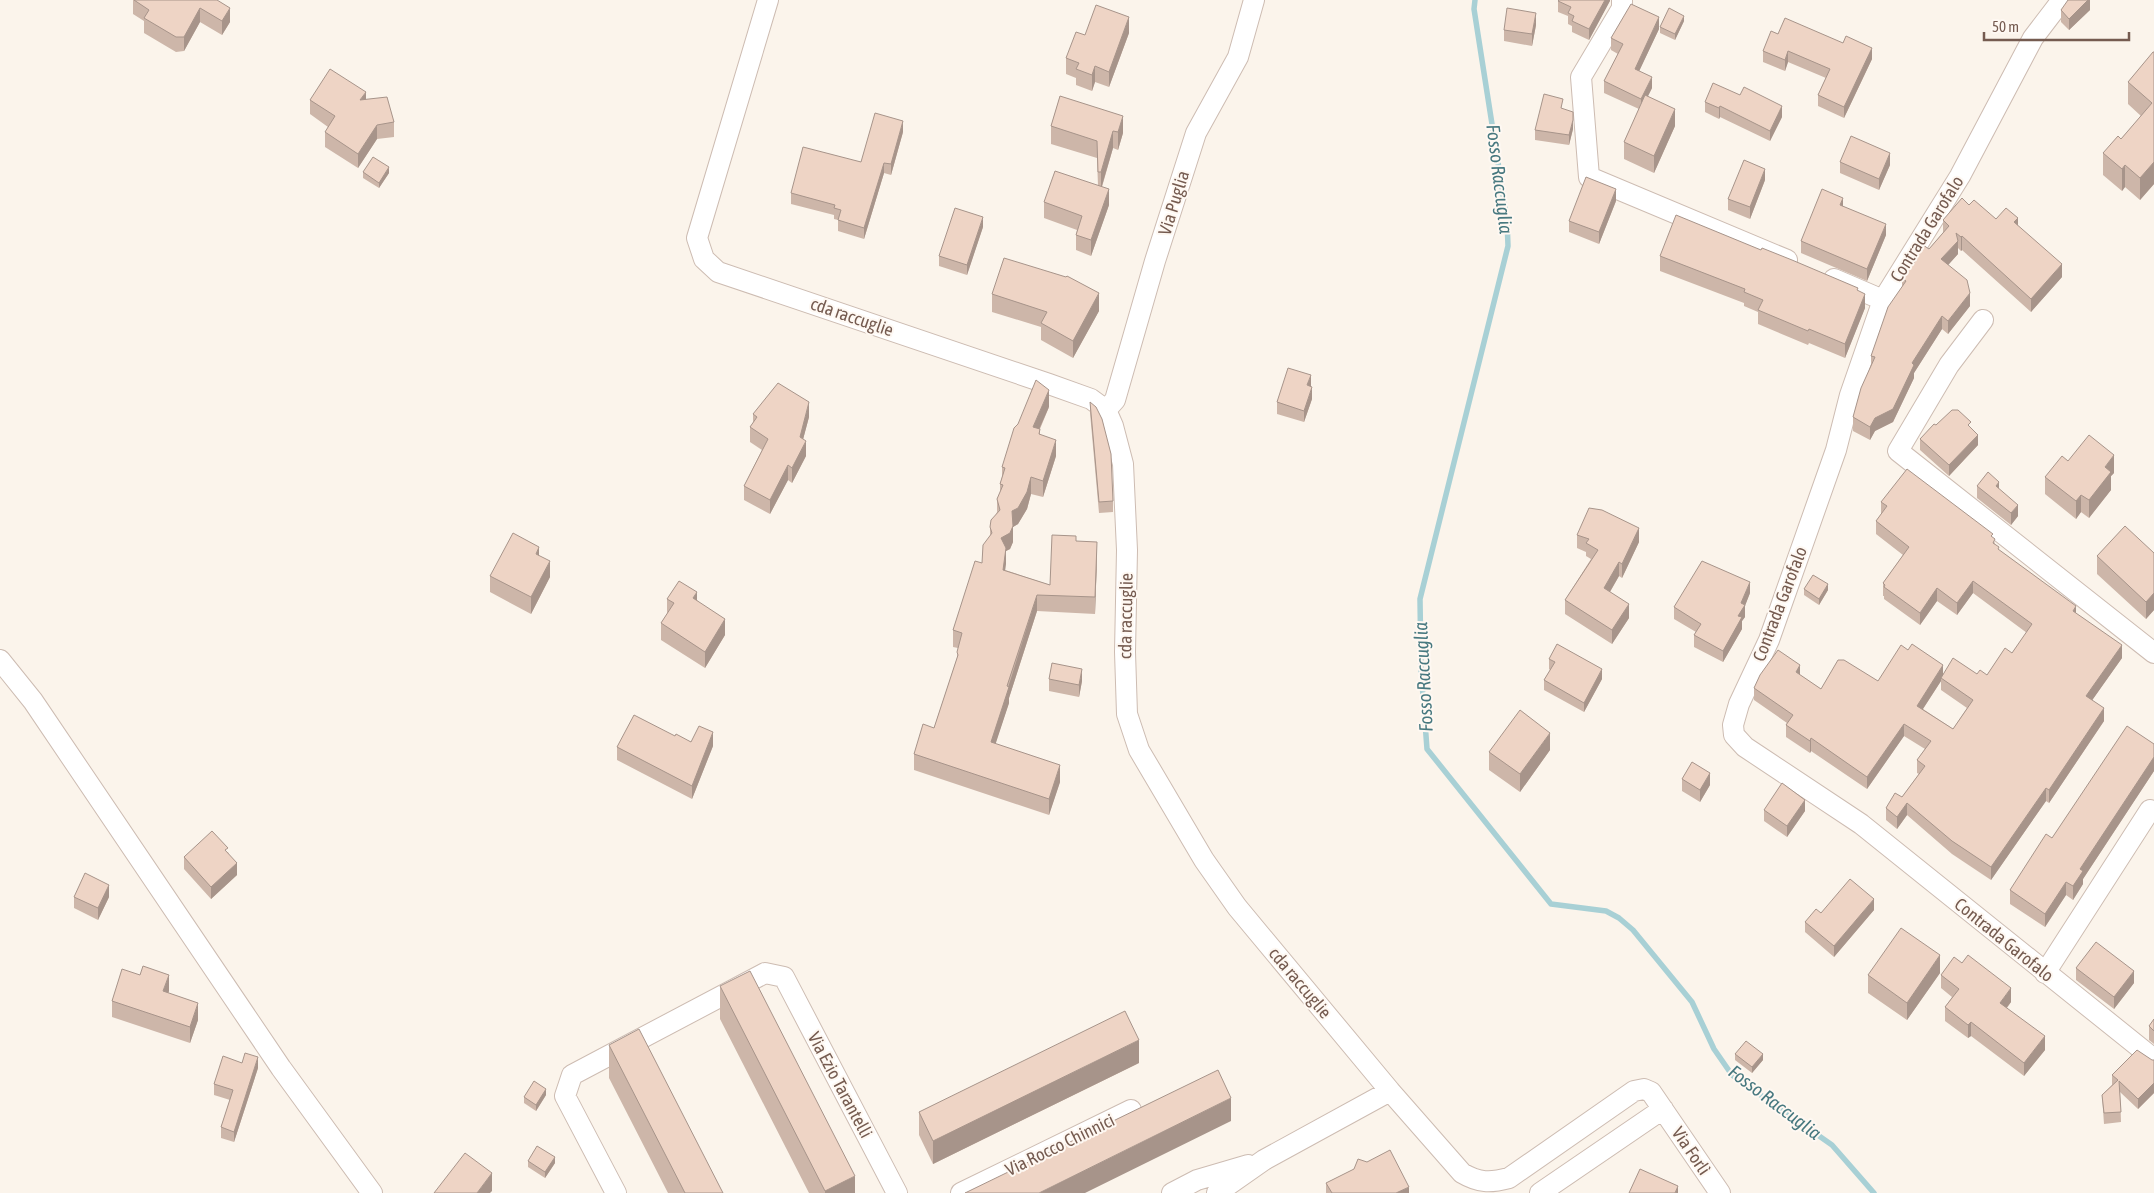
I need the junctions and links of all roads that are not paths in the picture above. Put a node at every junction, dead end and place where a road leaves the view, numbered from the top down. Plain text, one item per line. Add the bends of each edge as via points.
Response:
1 (768, 0) edge
2 (1254, 0) edge
3 (1622, 0) edge
4 (2062, 0) edge
5 (1800, 265) edge
6 (1819, 273) edge
7 (1883, 300) junction
8 (1983, 320) dead end
9 (1106, 410) junction
10 (2154, 652) edge
11 (0, 660) edge
12 (2150, 810) dead end
13 (2045, 973) junction
14 (2154, 1059) edge
15 (1390, 1091) junction
16 (1663, 1109) junction
17 (1131, 1110) edge
18 (1264, 1160) junction
19 (372, 1193) edge
20 (616, 1193) edge
21 (897, 1193) edge
22 (961, 1193) edge
23 (1172, 1193) edge
24 (1217, 1193) edge
25 (1540, 1193) edge
26 (1720, 1193) edge

1 - 9 street, cda raccuglie via 697,238 704,259 718,272 1049,384 1091,399
2 - 9 street, Via Puglia via 1238,57 1196,133 1115,400
3 - 5 street via 1622,8 1581,77 1589,177
4 - 7 street, Contrada Garofalo via 2033,38 1960,176
6 - 7 street
7 - 13 street, Contrada Garofalo via 1850,395 1836,450 1769,640 1739,704 1734,734 1745,747 1861,824
8 - 10 street via 1949,365 1898,451
9 - 15 street, cda raccuglie via 1123,464 1128,550 1127,714 1139,750 1204,860 1237,907
11 - 19 street via 33,701 281,1068
12 - 13 street
13 - 14 street, Contrada Garofalo
15 - 16 street, cda raccuglie via 1462,1174 1474,1181 1490,1183 1509,1178 1634,1091 1644,1089 1651,1092
15 - 18 street
16 - 25 street
16 - 26 street, Via Forlì
17 - 22 street, Via Rocco Chinnici
18 - 23 street via 1196,1180
18 - 24 street
20 - 21 street, Via Ezio Tarantelli via 565,1096 572,1075 765,973 784,977

